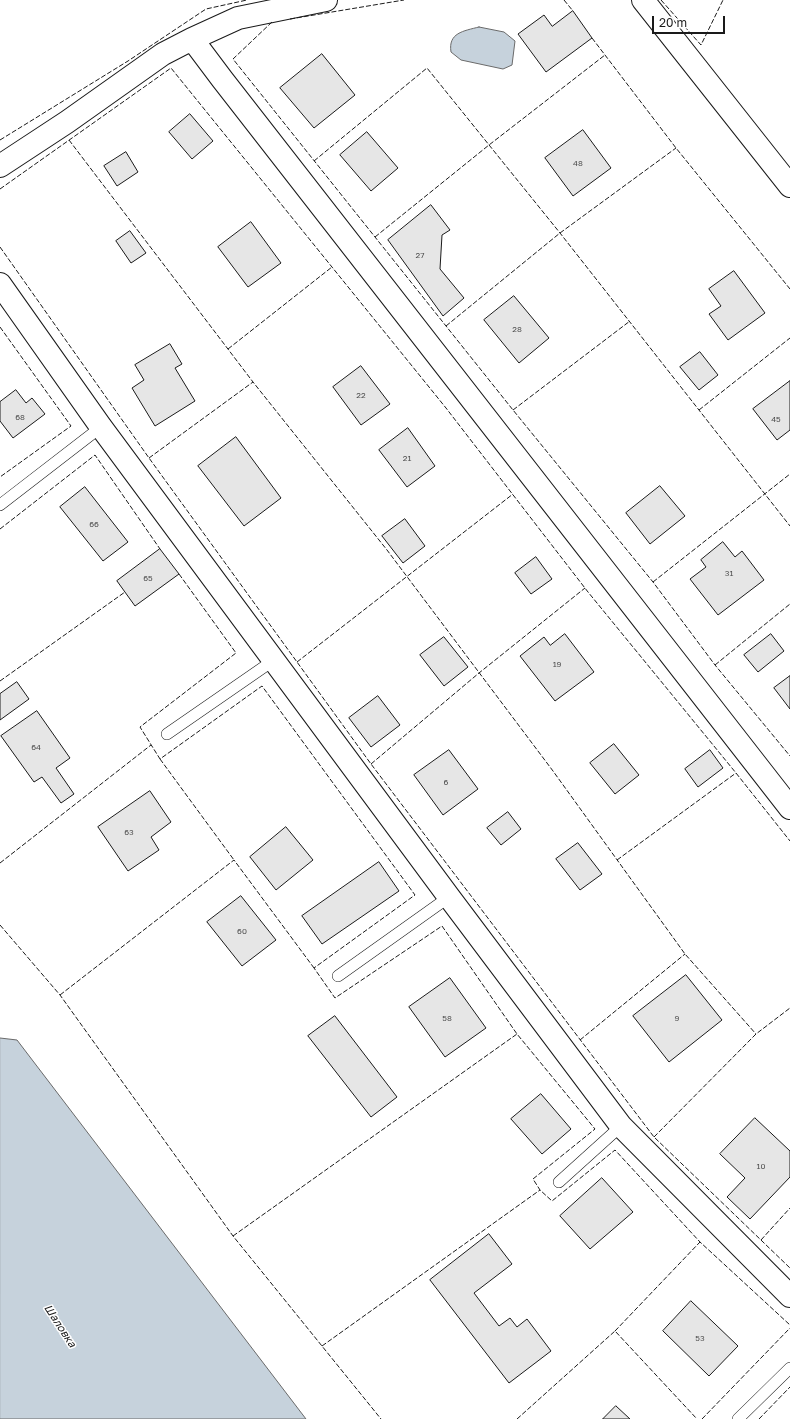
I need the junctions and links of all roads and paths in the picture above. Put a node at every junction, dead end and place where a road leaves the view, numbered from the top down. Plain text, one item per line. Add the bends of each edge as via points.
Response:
1 (326, 0) edge
2 (643, 0) edge
3 (192, 39) junction
4 (0, 166) edge
5 (790, 186) edge
6 (0, 284) edge
7 (101, 427) junction
8 (0, 505) edge
9 (274, 660) junction
10 (167, 734) dead end
11 (790, 808) edge
12 (450, 897) junction
13 (338, 976) dead end
14 (621, 1126) junction
15 (559, 1182) dead end
16 (790, 1296) edge
17 (790, 1368) edge
18 (738, 1419) edge

1 - 3 street via 238,18
2 - 5 street
3 - 4 street via 163,54
3 - 11 street
6 - 7 street
7 - 8 lane
7 - 9 street
9 - 10 lane
9 - 12 street
12 - 13 lane
12 - 14 street
14 - 15 lane
14 - 16 street
17 - 18 lane

